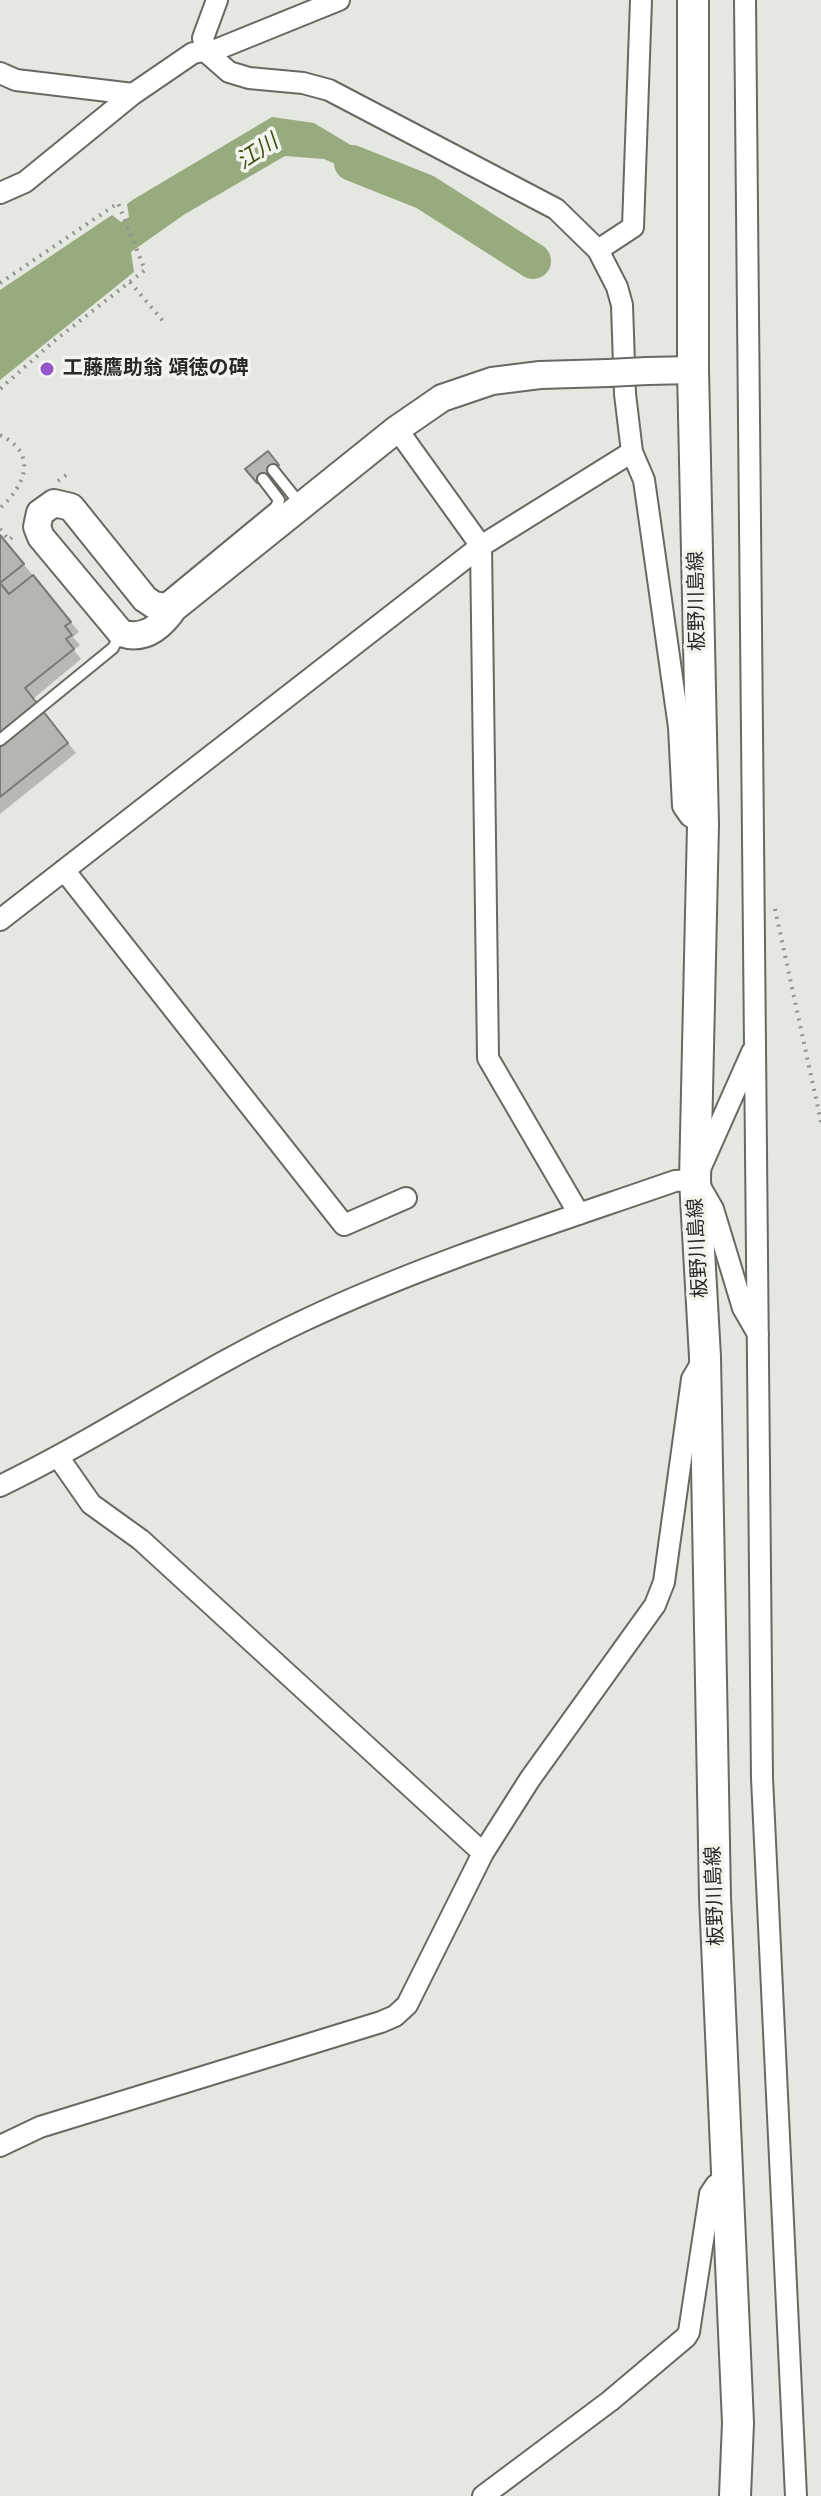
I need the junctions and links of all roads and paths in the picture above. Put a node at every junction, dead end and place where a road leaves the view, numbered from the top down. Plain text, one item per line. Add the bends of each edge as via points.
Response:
1 (217, 0) edge
2 (339, 0) edge
3 (641, 0) edge
4 (693, 0) edge
5 (745, 0) edge
6 (205, 51) junction
7 (0, 73) edge
8 (133, 94) junction
9 (0, 193) edge
10 (598, 250) junction
11 (130, 282) junction
12 (0, 283) edge
13 (163, 321) dead end
14 (693, 370) junction
15 (0, 389) edge
16 (397, 429) junction
17 (0, 435) edge
18 (632, 452) junction
19 (273, 470) dead end
20 (263, 479) dead end
21 (301, 505) junction
22 (0, 508) edge
23 (0, 529) edge
24 (20, 530) dead end
25 (481, 546) junction
26 (165, 606) junction
27 (121, 633) junction
28 (0, 740) edge
29 (703, 825) junction
30 (64, 870) junction
31 (755, 883) junction
32 (0, 920) edge
33 (755, 1044) junction
34 (821, 1122) edge
35 (695, 1180) junction
36 (406, 1198) dead end
37 (579, 1214) junction
38 (760, 1337) junction
39 (705, 1357) junction
40 (59, 1458) junction
41 (0, 1486) edge
42 (483, 1853) junction
43 (0, 2146) edge
44 (728, 2177) junction
45 (796, 2494) edge
46 (483, 2496) edge
47 (735, 2496) edge

1 - 6 street via 203,38
2 - 6 street
3 - 10 street via 633,227
4 - 14 main road, 板野川島線
5 - 31 street
6 - 8 street via 193,53
6 - 10 street via 229,72 303,83 351,101 556,209
7 - 8 street via 16,80
8 - 9 street via 25,182
10 - 18 street via 622,305
11 - 12 path via 145,270 118,203
11 - 13 path
11 - 15 path
14 - 16 street, bridge via 540,375 480,384 442,398
14 - 29 main road, 板野川島線
16 - 21 street
16 - 25 street
17 - 22 path via 19,450 25,472 22,485
18 - 25 street
18 - 29 street via 644,480 679,727 683,806
19 - 21 lane
20 - 26 lane via 279,500 276,507
21 - 26 street
23 - 24 path via 9,540
25 - 30 street
25 - 37 street via 488,1058
26 - 27 street via 166,618 145,635
26 - 27 street via 145,599 71,507 60,503 44,509 37,520 41,537
27 - 28 lane via 113,648
29 - 35 main road, 板野川島線
30 - 32 street
30 - 36 street via 344,1225
31 - 33 street
31 - 34 path via 770,886
33 - 35 street
33 - 38 street
35 - 37 street via 675,1181
35 - 38 street via 713,1209 743,1308
35 - 39 main road, 板野川島線
37 - 40 street via 417,1271 302,1321
38 - 45 street via 762,1778
39 - 42 street via 692,1379 664,1582 655,1605
39 - 44 main road, 板野川島線 via 715,1897
40 - 41 street
40 - 42 street via 91,1504 141,1540
42 - 43 street via 407,2005 395,2016 40,2127
44 - 46 street via 710,2194 686,2337
44 - 47 main road, 板野川島線 via 738,2423

